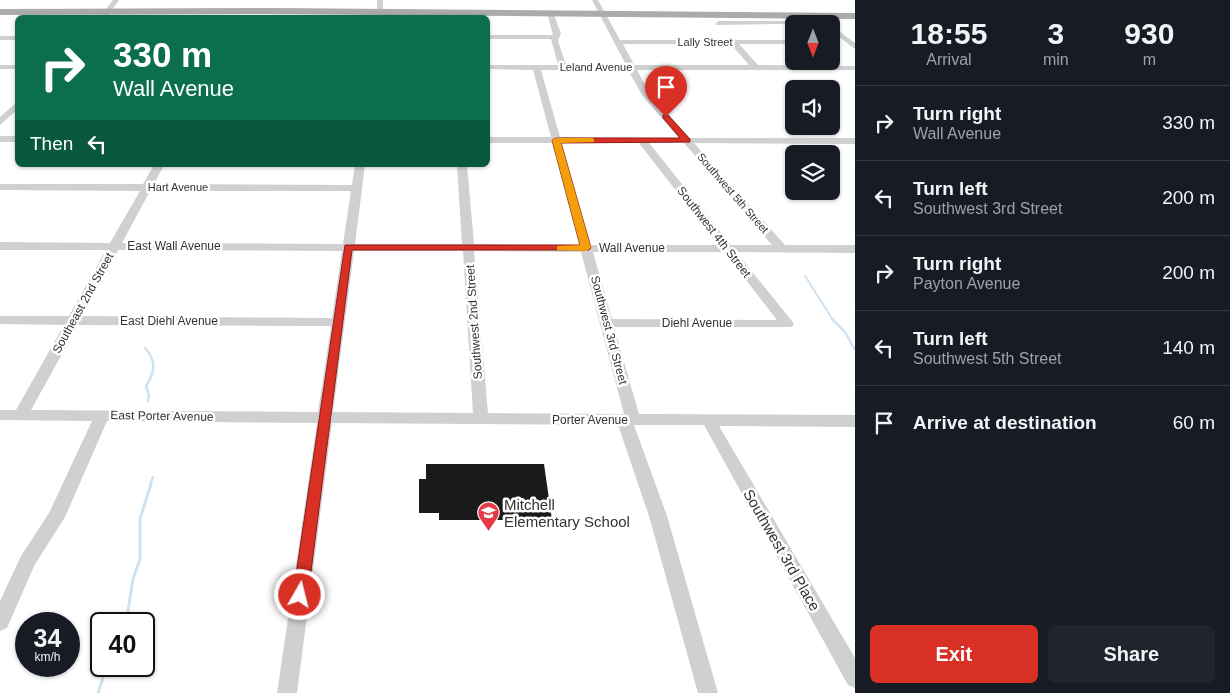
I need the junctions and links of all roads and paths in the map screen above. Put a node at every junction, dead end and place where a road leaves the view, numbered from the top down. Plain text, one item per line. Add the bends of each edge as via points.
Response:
1 (116, 0) edge
2 (380, 0) edge
3 (595, 0) edge
4 (0, 12) edge
5 (550, 13) junction
6 (602, 13) junction
7 (380, 14) edge
8 (710, 14) junction
9 (816, 14) joint
10 (855, 14) edge
11 (104, 15) edge
12 (240, 15) edge
13 (718, 23) junction
14 (785, 23) edge
15 (840, 34) edge
16 (490, 37) edge
17 (555, 37) junction
18 (0, 38) edge
19 (15, 38) edge
20 (617, 42) junction
21 (734, 42) junction
22 (785, 42) edge
23 (840, 43) edge
24 (853, 44) edge
25 (0, 67) edge
26 (15, 67) edge
27 (490, 67) edge
28 (536, 67) junction
29 (563, 67) junction
30 (630, 67) junction
31 (756, 68) junction
32 (855, 68) edge
33 (15, 107) edge
34 (0, 122) edge
35 (0, 139) edge
36 (15, 139) edge
37 (490, 140) edge
38 (556, 140) junction
39 (642, 141) junction
40 (687, 141) junction
41 (855, 141) edge
42 (158, 167) edge
43 (360, 167) edge
44 (462, 167) edge
45 (0, 187) edge
46 (147, 187) junction
47 (357, 188) junction
48 (0, 246) edge
49 (115, 246) junction
50 (348, 247) junction
51 (468, 248) junction
52 (586, 248) junction
53 (727, 248) junction
54 (782, 248) junction
55 (855, 249) edge
56 (0, 320) edge
57 (72, 321) junction
58 (338, 322) junction
59 (607, 323) junction
60 (786, 324) joint
61 (0, 415) edge
62 (21, 415) junction
63 (102, 416) junction
64 (324, 419) junction
65 (481, 420) junction
66 (629, 420) junction
67 (709, 421) junction
68 (855, 421) edge
69 (0, 622) edge
70 (855, 678) edge
71 (287, 693) edge
72 (708, 693) edge

1 - 11 street
2 - 7 street
3 - 6 street
4 - 11 main road
5 - 6 main road
5 - 7 main road
5 - 17 street via 557,33
6 - 8 main road
6 - 20 street, Southwest 5th Street
7 - 12 main road via 264,12
8 - 9 main road
8 - 13 street
9 - 10 main road
11 - 12 main road
13 - 14 street
13 - 21 street
15 - 24 street
16 - 17 street
17 - 29 street
18 - 19 street
20 - 21 street, Lally Street
20 - 30 street, Southwest 5th Street
21 - 22 street, Lally Street
21 - 31 street
23 - 24 street
25 - 26 street
27 - 28 street, Leland Avenue
28 - 29 street, Leland Avenue
28 - 38 street, Southwest 3rd Street
29 - 30 street, Leland Avenue
30 - 31 street, Leland Avenue
30 - 40 street, Southwest 5th Street via 645,93
31 - 32 street, Leland Avenue
33 - 34 street
35 - 36 street
37 - 38 street
38 - 39 street
38 - 52 street, Southwest 3rd Street
39 - 40 street
39 - 53 street, Southwest 4th Street
40 - 41 street
40 - 54 street, Southwest 5th Street
42 - 46 street, Southeast 2nd Street
43 - 47 street
44 - 51 street, Southwest 2nd Street
45 - 46 street, Hart Avenue
46 - 47 street, Hart Avenue
46 - 49 street, Southeast 2nd Street
47 - 50 street
48 - 49 street, East Wall Avenue
49 - 50 street, East Wall Avenue
49 - 57 street, Southeast 2nd Street
50 - 51 street, Wall Avenue
50 - 58 street
51 - 52 street, Wall Avenue
51 - 65 street, Southwest 2nd Street
52 - 53 street, Wall Avenue
52 - 59 street, Southwest 3rd Street
53 - 54 street, Wall Avenue
53 - 60 street, Southwest 4th Street
54 - 55 street, Wall Avenue
56 - 57 street, East Diehl Avenue
57 - 58 street, East Diehl Avenue
57 - 62 street, Southeast 2nd Street
58 - 64 street
59 - 60 street, Diehl Avenue
59 - 66 street, Southwest 3rd Street
61 - 62 street, East Porter Avenue
62 - 63 street, East Porter Avenue
63 - 64 street, East Porter Avenue
63 - 69 street via 56,518 27,562
64 - 65 street, Porter Avenue
64 - 71 street
65 - 66 street, Porter Avenue
66 - 67 street, Porter Avenue
66 - 72 street, Southwest 3rd Street
67 - 68 street, Porter Avenue
67 - 70 street, Southwest 3rd Place

